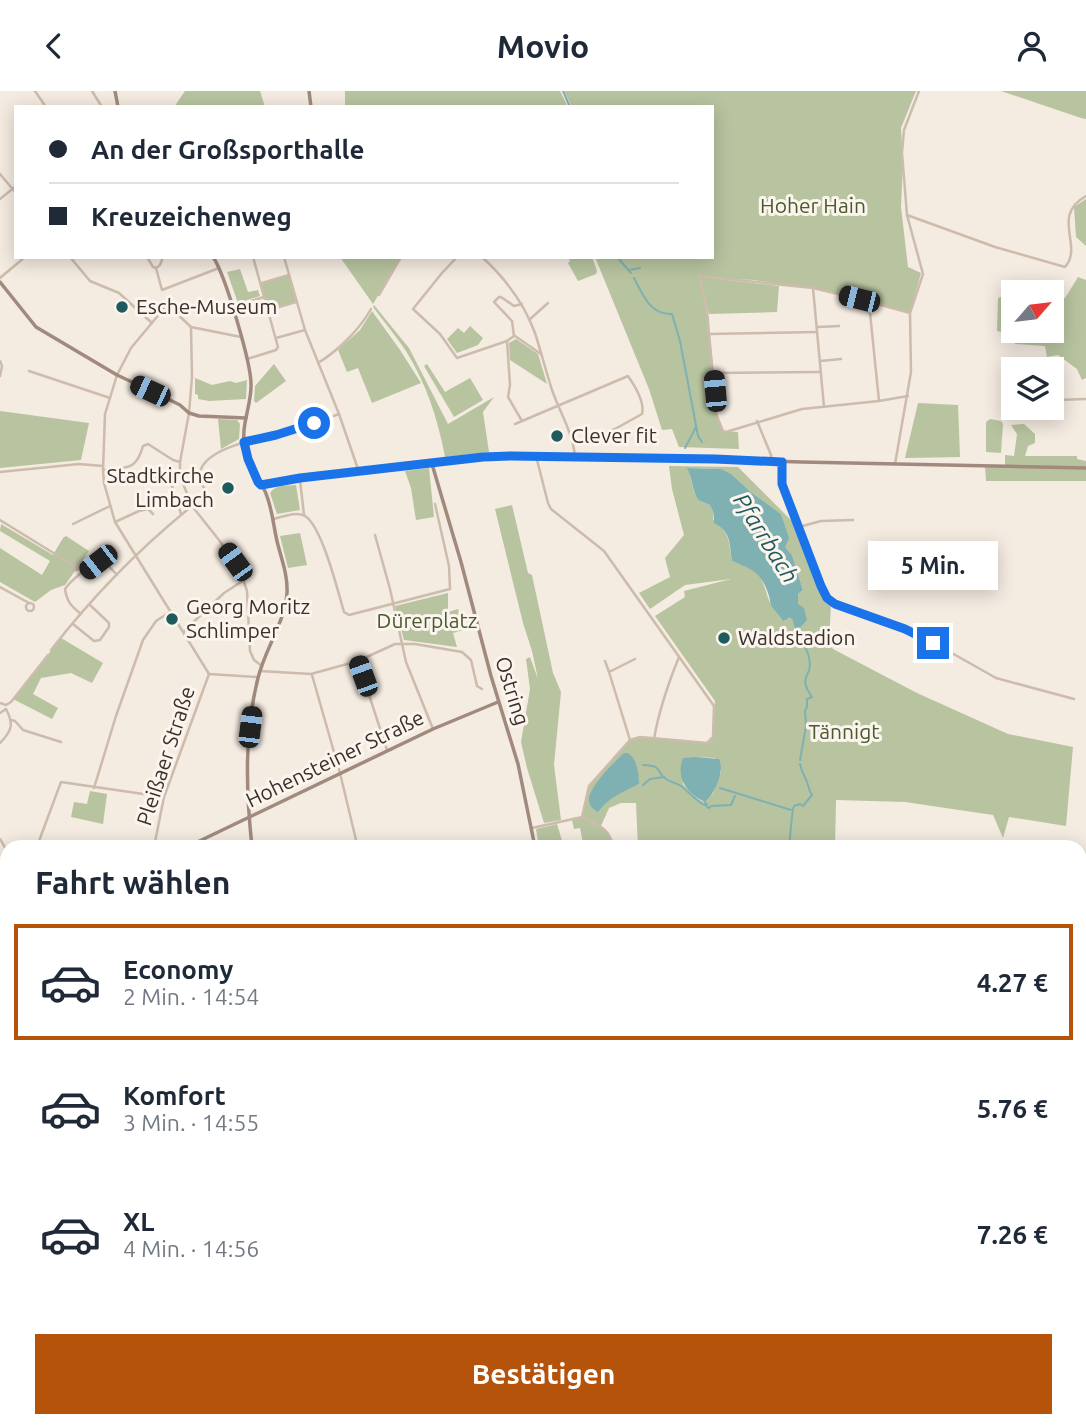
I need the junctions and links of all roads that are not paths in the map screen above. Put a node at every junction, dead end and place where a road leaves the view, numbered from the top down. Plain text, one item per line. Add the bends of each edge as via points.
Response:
1 (919, 91) edge
2 (0, 174) edge
3 (14, 187) edge
4 (1086, 196) edge
5 (0, 199) edge
6 (907, 215) junction
7 (23, 259) edge
8 (71, 259) edge
9 (148, 259) edge
10 (162, 259) edge
11 (214, 259) edge
12 (254, 259) edge
13 (285, 259) edge
14 (400, 259) edge
15 (455, 259) edge
16 (484, 259) edge
17 (156, 268) junction
18 (219, 268) junction
19 (289, 275) junction
20 (0, 280) edge
21 (260, 283) junction
22 (813, 288) junction
23 (379, 295) dead end
24 (264, 297) junction
25 (296, 302) junction
26 (869, 302) junction
27 (548, 303) dead end
28 (522, 304) junction
29 (238, 305) dead end
30 (371, 309) dead end
31 (268, 310) junction
32 (909, 313) junction
33 (530, 320) junction
34 (152, 323) junction
35 (839, 326) dead end
36 (191, 327) junction
37 (305, 330) junction
38 (817, 330) junction
39 (709, 334) junction
40 (513, 336) junction
41 (242, 337) junction
42 (276, 338) junction
43 (507, 341) junction
44 (541, 354) junction
45 (247, 359) junction
46 (841, 359) dead end
47 (0, 361) edge
48 (819, 361) junction
49 (318, 363) junction
50 (29, 370) dead end
51 (820, 372) junction
52 (714, 373) junction
53 (117, 375) junction
54 (0, 376) edge
55 (908, 396) junction
56 (110, 398) junction
57 (1086, 399) edge
58 (1064, 400) edge
59 (879, 401) junction
60 (558, 406) junction
61 (824, 407) junction
62 (189, 413) junction
63 (339, 414) junction
64 (246, 418) junction
65 (522, 421) junction
66 (757, 421) junction
67 (515, 424) dead end
68 (244, 442) junction
69 (579, 442) dead end
70 (536, 456) junction
71 (575, 457) junction
72 (772, 461) junction
73 (180, 462) junction
74 (782, 462) junction
75 (432, 464) junction
76 (895, 464) junction
77 (103, 468) junction
78 (1086, 468) edge
79 (0, 472) edge
80 (359, 472) junction
81 (180, 476) junction
82 (169, 477) junction
83 (300, 478) junction
84 (139, 483) dead end
85 (261, 485) junction
86 (189, 500) junction
87 (435, 504) dead end
88 (110, 506) junction
89 (192, 506) junction
90 (153, 514) dead end
91 (181, 515) junction
92 (304, 515) junction
93 (273, 519) junction
94 (0, 520) edge
95 (853, 520) dead end
96 (115, 522) junction
97 (73, 524) dead end
98 (799, 527) junction
99 (375, 535) dead end
100 (136, 556) junction
101 (74, 565) dead end
102 (117, 575) junction
103 (244, 580) junction
104 (0, 587) edge
105 (29, 603) dead end
106 (393, 604) junction
107 (90, 605) junction
108 (170, 612) junction
109 (81, 614) junction
110 (73, 624) junction
111 (183, 632) junction
112 (401, 643) junction
113 (51, 650) dead end
114 (48, 655) dead end
115 (680, 657) junction
116 (635, 659) dead end
117 (358, 661) junction
118 (605, 661) dead end
119 (261, 669) junction
120 (609, 672) junction
121 (209, 674) junction
122 (312, 674) junction
123 (258, 677) junction
124 (482, 689) dead end
125 (1074, 699) dead end
126 (498, 702) junction
127 (0, 703) edge
128 (6, 707) junction
129 (0, 713) edge
130 (11, 720) junction
131 (433, 729) junction
132 (654, 739) junction
133 (630, 740) junction
134 (61, 742) dead end
135 (0, 743) edge
136 (387, 750) junction
137 (340, 773) junction
138 (94, 788) junction
139 (164, 797) junction
140 (582, 817) junction
141 (249, 818) junction
142 (532, 828) junction
143 (39, 840) edge
144 (155, 840) edge
145 (202, 840) edge
146 (251, 840) edge
147 (356, 840) edge
148 (535, 840) edge
149 (612, 840) edge

1 - 6 street via 904,132
2 - 3 street
3 - 5 street
4 - 6 street via 1069,215 1070,257 1065,268
6 - 32 street via 923,274
7 - 20 street
8 - 34 street via 90,281 119,293
9 - 17 street
10 - 17 street
11 - 18 main road
12 - 21 street
13 - 19 street
14 - 23 street
15 - 43 street via 413,309 457,358
16 - 28 street
17 - 18 street via 162,290
18 - 41 main road
19 - 21 street
19 - 25 street
20 - 53 main road via 36,327
21 - 24 street
22 - 26 street
22 - 38 street
22 - 39 street via 699,277
24 - 29 street
24 - 31 street
25 - 31 street
25 - 37 street
26 - 32 street
26 - 59 street
27 - 33 street
28 - 33 street
28 - 40 street via 514,306 501,297 494,302 512,321
30 - 49 street via 351,335
31 - 42 street
32 - 55 street via 912,363
33 - 44 street
34 - 36 street via 166,306
34 - 53 street
35 - 38 street
36 - 41 street
36 - 62 street
37 - 42 street
37 - 49 street
38 - 39 street
38 - 48 street
39 - 52 street
40 - 43 street
40 - 44 street
41 - 45 main road
42 - 45 street via 277,350
43 - 65 street via 508,397
44 - 60 street
45 - 64 main road via 252,381
46 - 48 street
47 - 54 street
48 - 51 street
49 - 63 street
50 - 56 street
51 - 52 street
51 - 61 street
52 - 66 street via 716,414 723,431
53 - 56 street
53 - 62 main road
55 - 59 street
55 - 76 street
56 - 77 street
57 - 58 street
59 - 61 street
60 - 65 street
60 - 69 street via 628,376 633,383 642,414
60 - 71 street via 573,438
61 - 66 street
62 - 64 main road
62 - 73 street
63 - 68 street
63 - 80 street
64 - 68 main road
65 - 67 street
66 - 72 street
68 - 85 main road
68 - 86 street via 205,463 199,478 207,494
70 - 71 main road
70 - 75 main road
70 - 115 street via 551,509 604,551
71 - 72 main road
72 - 74 main road
73 - 77 street via 148,444 134,465
73 - 81 street
74 - 76 main road
74 - 98 street via 782,484
75 - 80 main road
75 - 126 main road, Ostring
76 - 78 main road
77 - 79 street via 79,464
77 - 88 street
80 - 83 main road
81 - 82 street
81 - 86 street
82 - 84 street
82 - 91 street
83 - 85 main road
83 - 92 street
85 - 93 main road
86 - 89 street
87 - 106 street via 450,589
88 - 96 street
88 - 97 street
89 - 91 street
89 - 103 street
90 - 96 street via 148,509
91 - 100 street
92 - 93 street
92 - 106 street via 322,543 344,612 349,615
93 - 119 main road via 287,594
94 - 101 street
95 - 98 street via 821,520
96 - 100 street
98 - 125 street via 830,601 927,639 996,678
99 - 106 street
100 - 102 street
100 - 108 street
102 - 107 street
102 - 109 street via 104,561 68,583 66,599
103 - 111 street
103 - 119 street via 250,651
104 - 105 street
106 - 112 street
107 - 109 street
107 - 110 street via 109,623 100,640 94,641
108 - 111 street
108 - 138 street via 156,621 143,640
109 - 110 street
110 - 113 street
111 - 121 street
112 - 117 street
112 - 124 street via 459,650 471,660 477,686
112 - 131 street
114 - 128 street
115 - 132 street via 665,692
115 - 132 street via 714,703 713,737 707,743
116 - 120 street
117 - 122 street
117 - 136 street
118 - 120 street
119 - 122 street
119 - 123 main road
120 - 133 street
121 - 123 street
121 - 139 street, Pleißaer Straße
122 - 137 street
123 - 141 main road via 248,746
126 - 131 main road, Hohensteiner Straße
126 - 142 main road, Ostring
127 - 128 street
128 - 129 street
128 - 130 street
130 - 134 street via 23,730
130 - 135 street via 9,733
131 - 136 main road, Hohensteiner Straße
132 - 133 street
133 - 140 street via 589,786
136 - 137 main road, Hohensteiner Straße
137 - 141 main road, Hohensteiner Straße
137 - 147 street
138 - 139 street
138 - 143 street via 61,782
139 - 144 street, Pleißaer Straße
140 - 142 street
140 - 149 street via 606,829
141 - 145 main road, Hohensteiner Straße
141 - 146 main road
142 - 148 main road, Ostring

